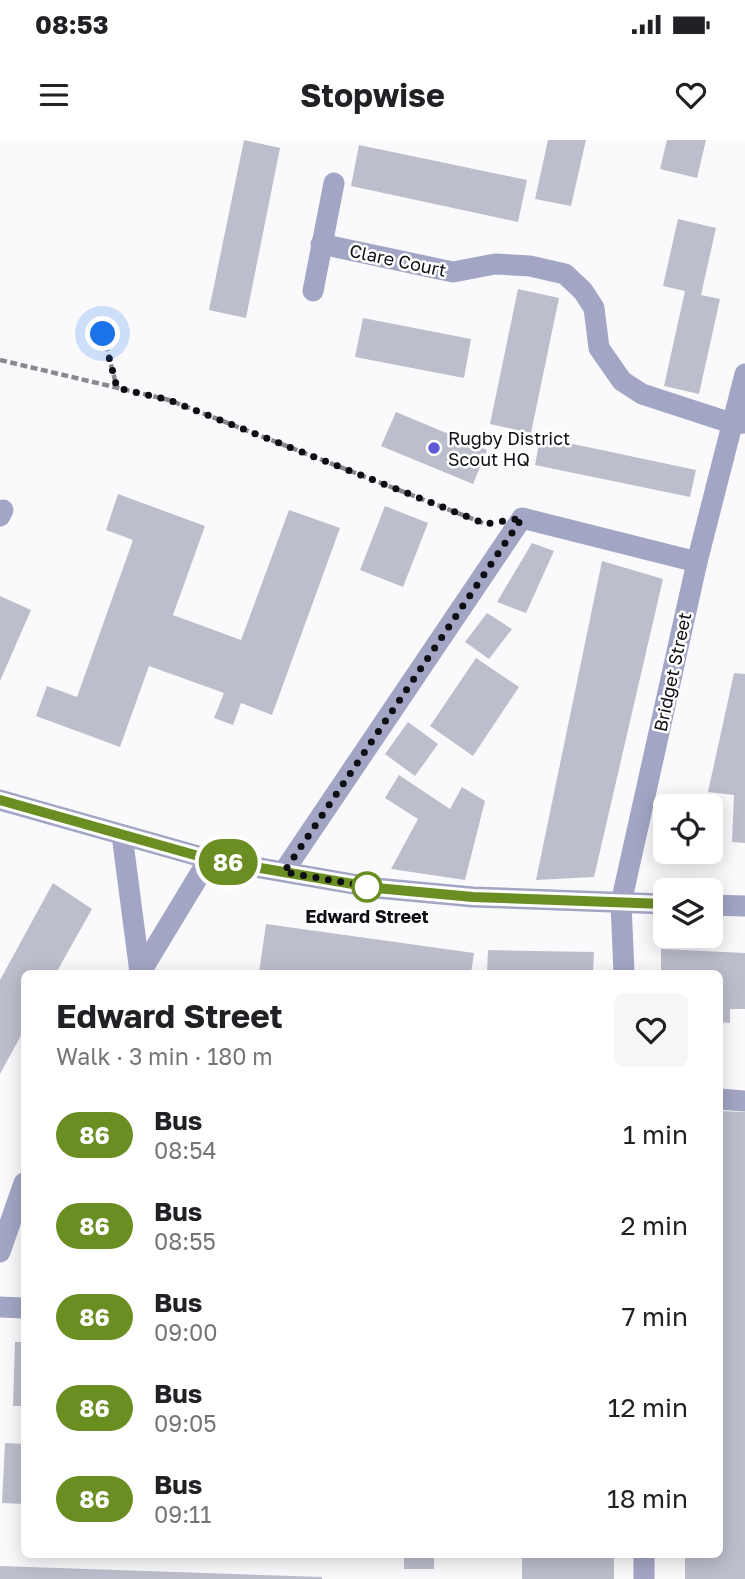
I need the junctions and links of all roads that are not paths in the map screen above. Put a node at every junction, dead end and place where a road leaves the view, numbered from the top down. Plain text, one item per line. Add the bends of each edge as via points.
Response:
1 (334, 183) dead end
2 (321, 244) junction
3 (313, 291) dead end
4 (745, 374) edge
5 (739, 423) edge
6 (696, 562) junction
7 (0, 800) edge
8 (122, 835) junction
9 (209, 859) junction
10 (284, 872) junction
11 (621, 903) junction
12 (653, 904) edge
13 (723, 905) edge
14 (745, 906) edge
15 (140, 970) edge
16 (142, 970) edge
17 (624, 970) edge
18 (723, 1099) edge
19 (745, 1101) edge
20 (21, 1192) edge
21 (0, 1252) edge
22 (0, 1307) edge
23 (21, 1308) edge
24 (644, 1558) edge
25 (644, 1579) edge

1 - 2 street
2 - 3 street
2 - 5 street, Clare Court via 453,272 495,264 565,274 594,308 599,348 622,381 642,394
4 - 5 street, Bridget Street
5 - 6 street, Bridget Street
6 - 10 street via 522,518
6 - 11 street, Bridget Street
7 - 8 street
8 - 9 street
8 - 15 street
9 - 10 street
9 - 16 street
10 - 11 street via 376,888 473,897
11 - 12 street
11 - 17 street, Bridget Street
13 - 14 street
18 - 19 street
20 - 21 street
22 - 23 street
24 - 25 street

